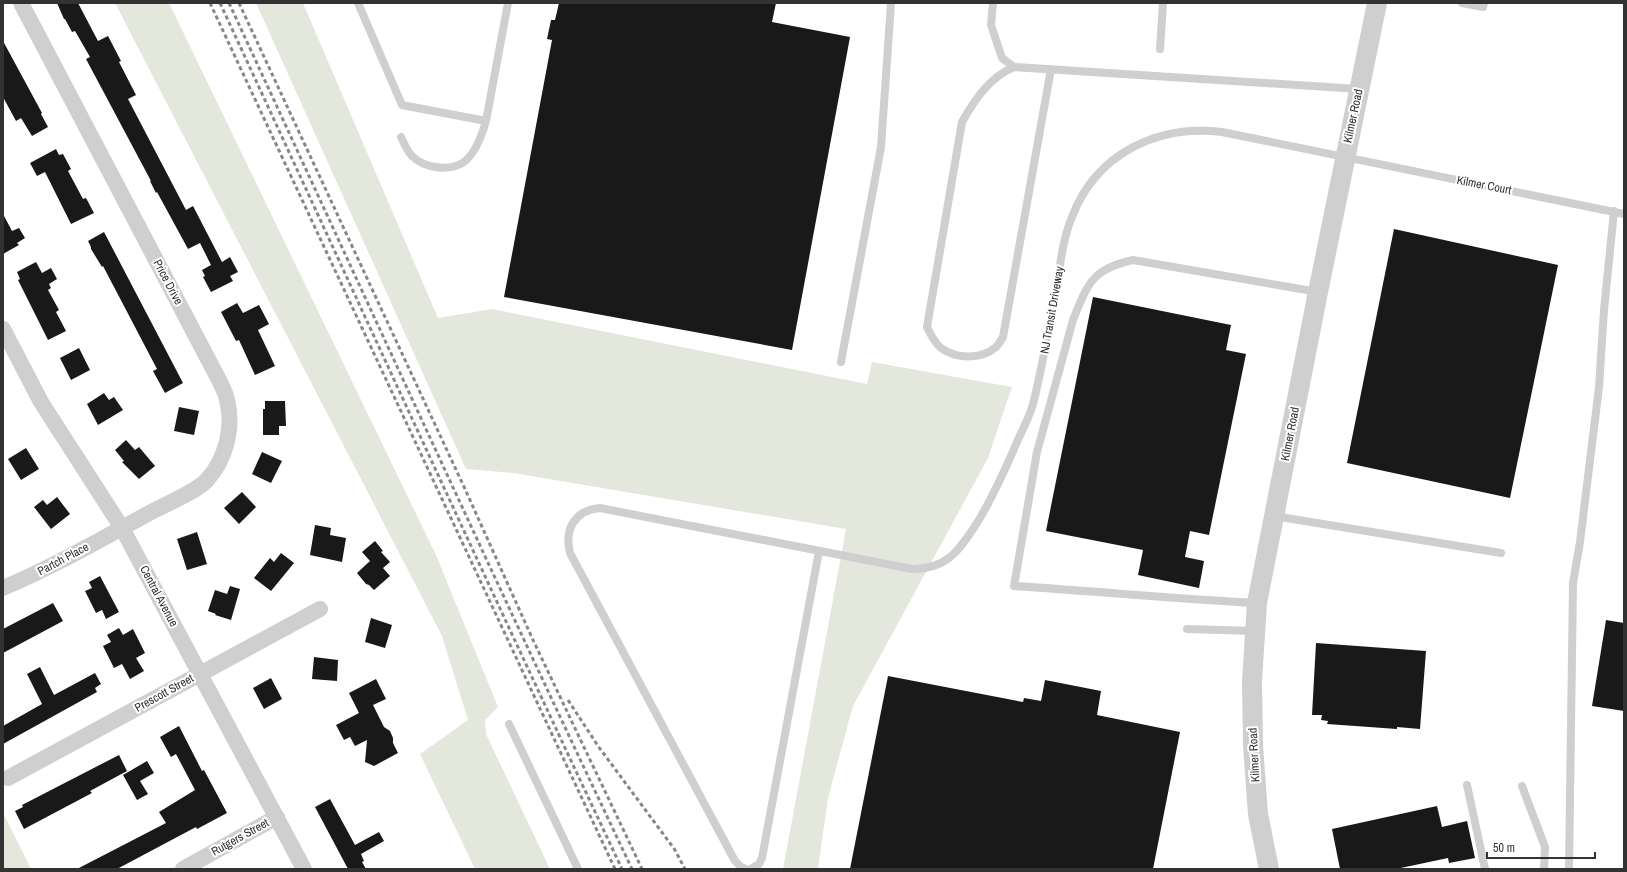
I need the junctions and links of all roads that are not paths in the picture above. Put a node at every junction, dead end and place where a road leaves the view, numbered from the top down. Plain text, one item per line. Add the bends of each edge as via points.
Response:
1 (21, 3) edge
2 (358, 3) edge
3 (508, 3) edge
4 (891, 3) edge
5 (993, 3) edge
6 (1163, 3) edge
7 (1377, 3) edge
8 (1462, 3) edge
9 (1484, 3) edge
10 (1160, 49) dead end
11 (1014, 67) junction
12 (1051, 69) junction
13 (1359, 89) junction
14 (486, 121) junction
15 (401, 137) dead end
16 (1345, 157) junction
17 (1614, 212) junction
18 (1624, 214) edge
19 (1318, 292) junction
20 (3, 329) edge
21 (8, 352) edge
22 (841, 362) dead end
23 (1274, 516) junction
24 (122, 528) junction
25 (819, 550) junction
26 (1501, 553) dead end
27 (3, 588) edge
28 (1257, 603) junction
29 (320, 609) dead end
30 (1187, 629) dead end
31 (1256, 631) junction
32 (200, 674) junction
33 (509, 724) dead end
34 (8, 778) dead end
35 (1467, 785) dead end
36 (1522, 786) dead end
37 (277, 816) junction
38 (183, 869) edge
39 (304, 869) edge
40 (578, 869) edge
41 (746, 869) edge
42 (751, 869) edge
43 (1269, 869) edge
44 (1485, 869) edge
45 (1544, 869) edge
46 (1569, 869) edge

1 - 24 street, Price Drive via 227,399 230,422 226,444 218,464 207,480
2 - 14 lane via 402,105
3 - 14 lane
4 - 22 lane via 881,147
5 - 11 lane via 991,24 1002,58
6 - 10 lane
7 - 13 street, Kilmer Road
8 - 9 lane via 1483,7
11 - 12 lane
11 - 12 lane via 1001,73 990,83 970,107 962,122 927,327 941,348 953,354 983,354 996,347 1003,337
12 - 13 lane
13 - 16 street, Kilmer Road
14 - 15 lane via 483,134 475,148 465,161 453,167 425,164 412,156
16 - 17 lane, Kilmer Court
16 - 19 street, Kilmer Road
16 - 25 lane, NJ Transit Driveway via 1208,130 1157,136 1122,153 1092,181 1071,218 1034,403 998,487 963,544 945,562 924,569 912,569
17 - 18 lane, Kilmer Court
17 - 46 lane via 1599,387 1580,542 1572,583
19 - 23 street, Kilmer Road
19 - 28 lane via 1133,260 1106,268 1094,278 1081,300 1037,452 1014,586
20 - 21 street, Central Avenue
21 - 24 street, Central Avenue
23 - 26 lane
23 - 28 street, Kilmer Road
24 - 27 street, Partch Place
24 - 32 street, Central Avenue
25 - 41 lane, NJ Transit Driveway via 600,508 590,509 581,515 569,531 570,553 735,861
25 - 42 lane via 762,858 759,864
28 - 31 street, Kilmer Road
29 - 32 street, Prescott Street
30 - 31 lane
31 - 43 street, Kilmer Road via 1252,681 1254,778 1259,821
32 - 34 street, Prescott Street
32 - 37 street, Central Avenue
33 - 40 lane
35 - 44 lane
36 - 45 lane via 1545,847
37 - 38 street, Rutgers Street
37 - 39 street, Central Avenue

